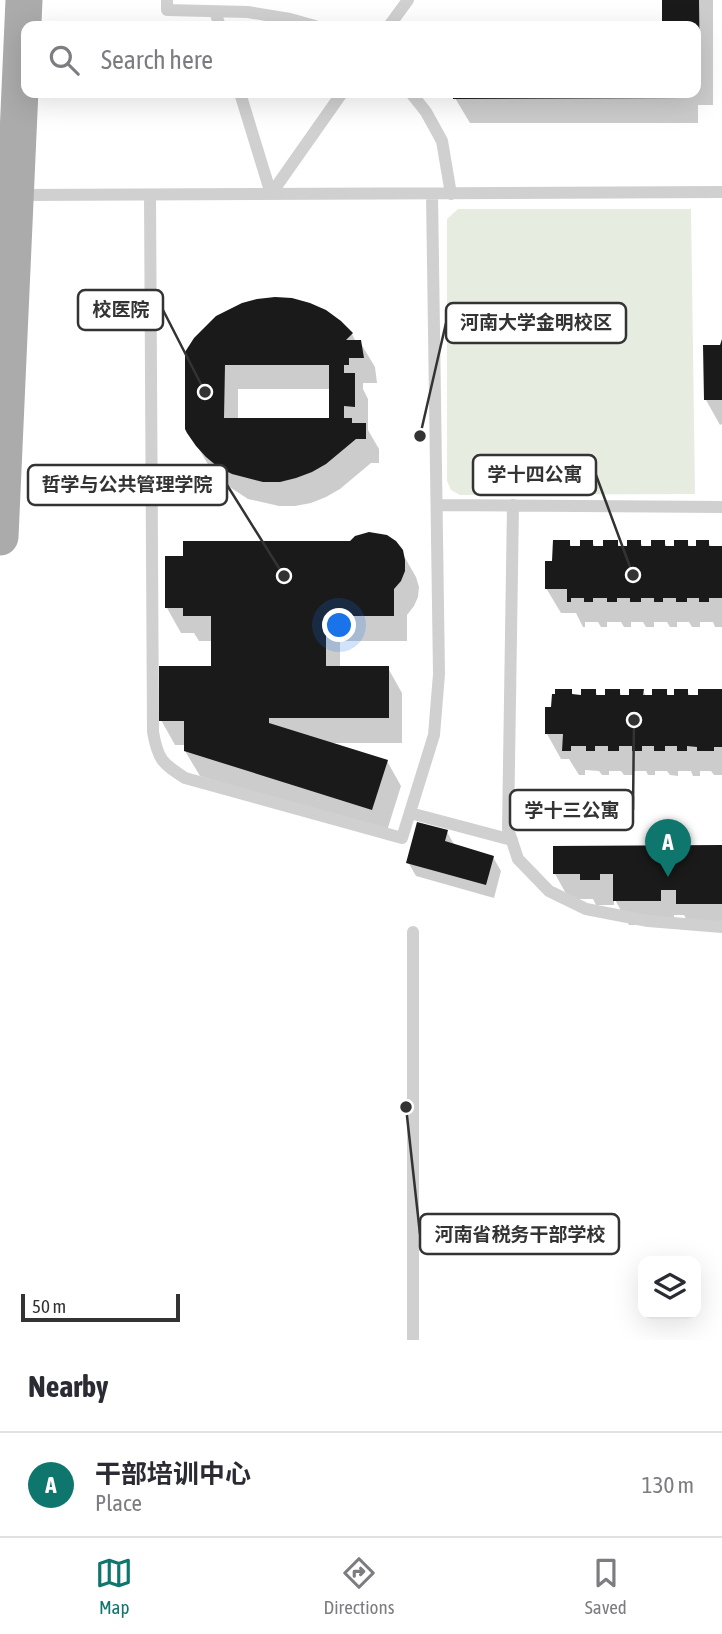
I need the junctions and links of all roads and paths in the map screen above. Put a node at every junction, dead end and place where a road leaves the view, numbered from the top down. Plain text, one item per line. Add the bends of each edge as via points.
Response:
1 (24, 0) edge
2 (167, 0) edge
3 (408, 0) edge
4 (215, 12) junction
5 (23, 21) edge
6 (218, 21) edge
7 (297, 21) edge
8 (393, 21) edge
9 (21, 65) edge
10 (242, 98) edge
11 (338, 98) edge
12 (415, 98) edge
13 (722, 192) edge
14 (271, 194) junction
15 (432, 194) junction
16 (451, 194) junction
17 (15, 195) junction
18 (150, 195) junction
19 (437, 505) junction
20 (513, 505) junction
21 (722, 507) edge
22 (0, 537) edge
23 (410, 813) junction
24 (512, 840) junction
25 (722, 928) edge
26 (413, 932) dead end
27 (413, 1340) edge

1 - 5 main road
2 - 4 lane via 167,10
3 - 8 lane
4 - 6 lane
4 - 7 lane via 248,12
9 - 17 main road
10 - 14 lane
11 - 14 lane
12 - 16 lane via 442,141
13 - 16 lane
14 - 15 lane
14 - 18 lane
15 - 16 lane
15 - 19 lane
17 - 18 lane
17 - 22 main road
18 - 23 lane via 156,751 165,765 185,778 402,838
19 - 20 lane
19 - 23 lane via 439,674 433,735
20 - 21 lane
20 - 24 lane via 508,829
23 - 24 lane
24 - 25 lane via 518,859 549,891 586,909
26 - 27 lane

